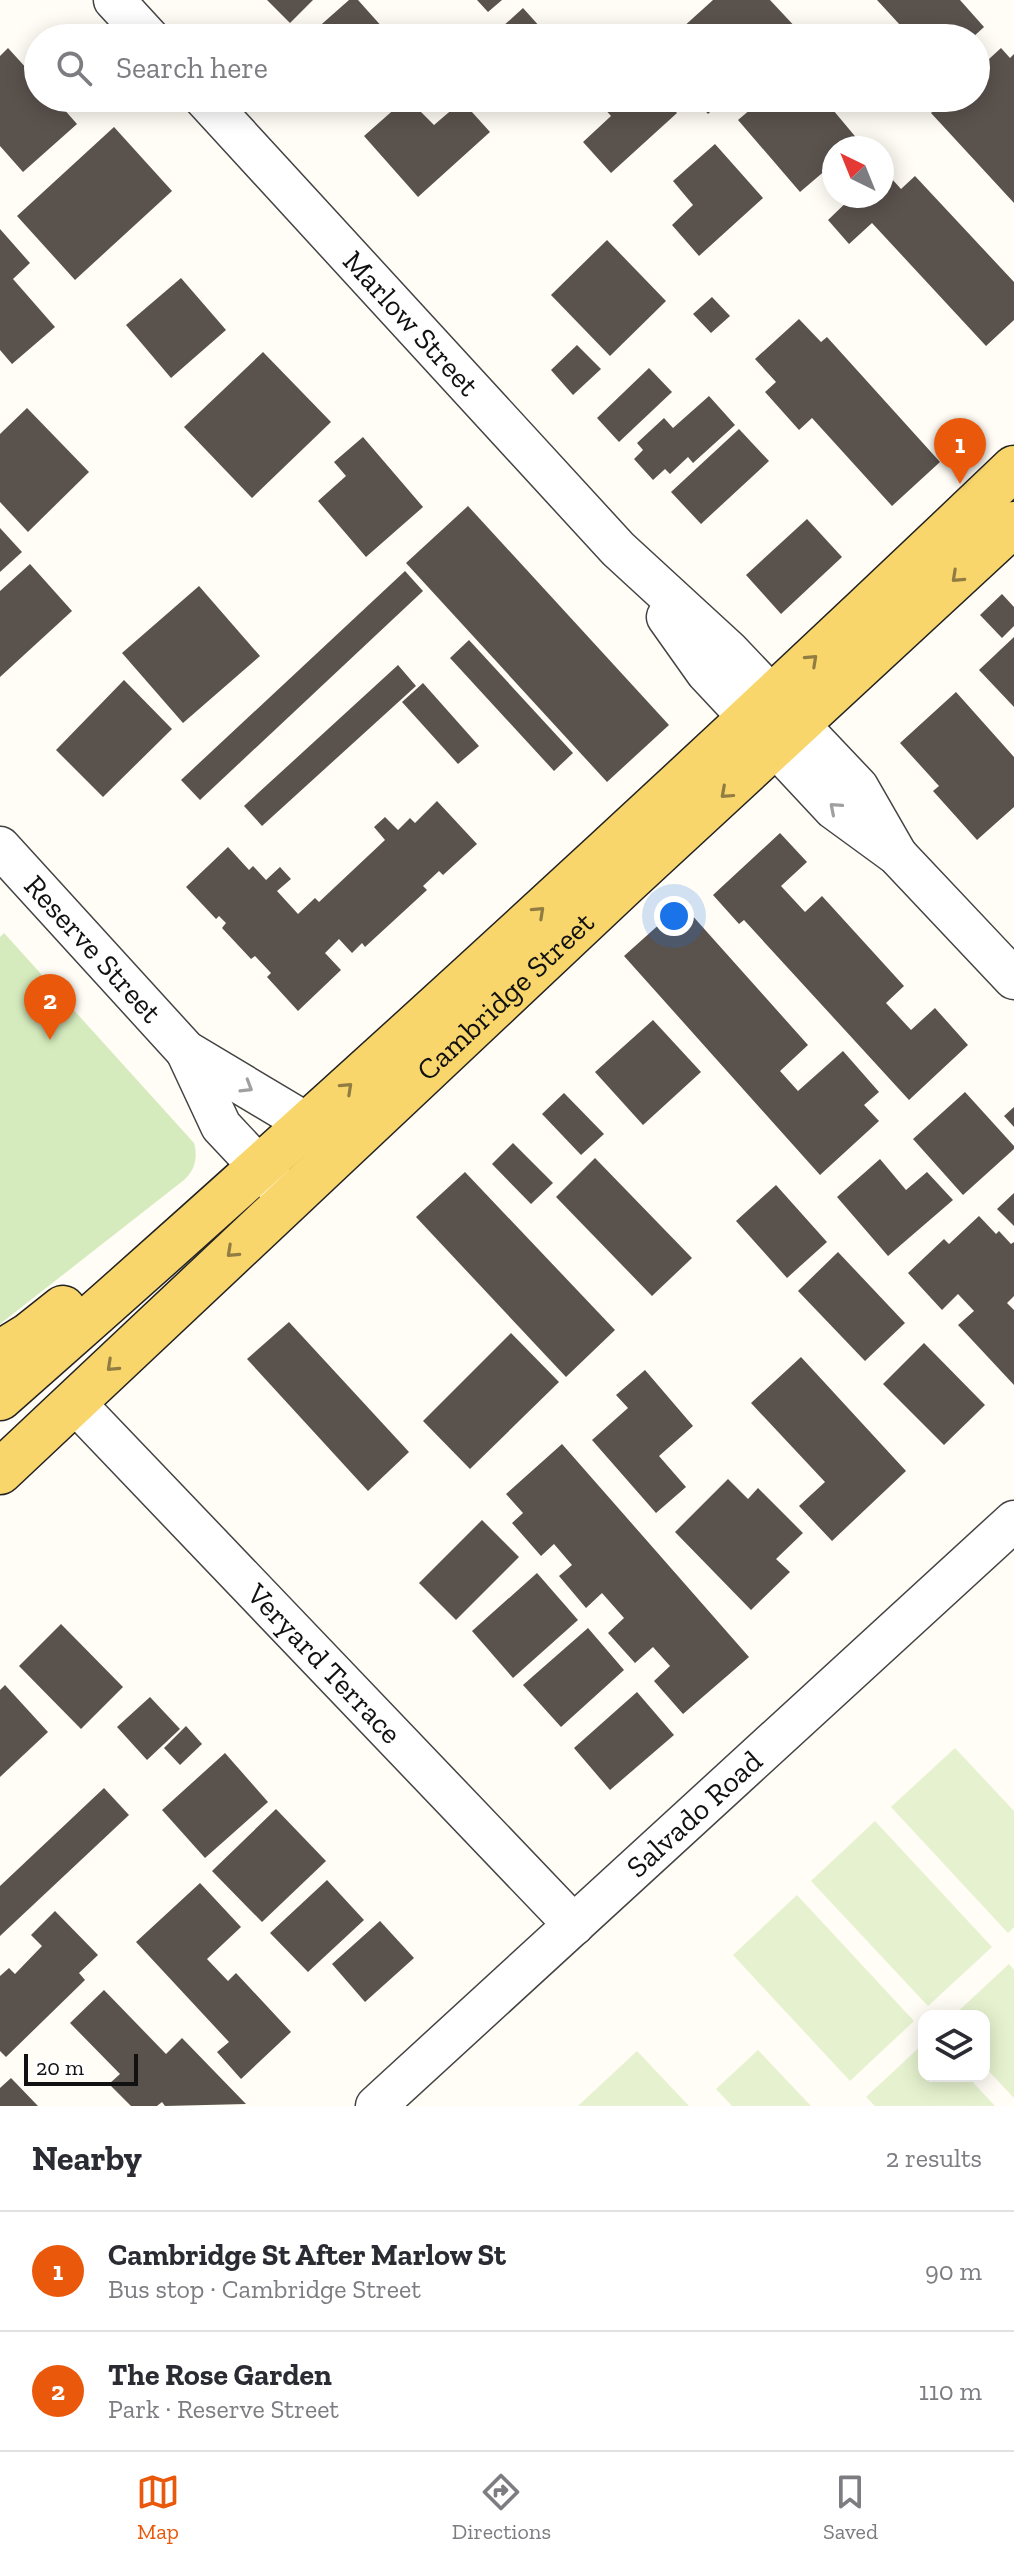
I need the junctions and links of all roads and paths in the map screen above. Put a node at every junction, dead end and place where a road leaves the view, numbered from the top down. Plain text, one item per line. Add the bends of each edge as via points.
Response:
1 (114, 0) edge
2 (136, 24) edge
3 (217, 112) edge
4 (1014, 468) edge
5 (1014, 524) edge
6 (774, 722) junction
7 (0, 847) edge
8 (1014, 979) edge
9 (186, 1051) junction
10 (308, 1124) junction
11 (274, 1183) junction
12 (212, 1212) junction
13 (0, 1353) edge
14 (0, 1398) edge
15 (74, 1402) junction
16 (0, 1472) edge
17 (1014, 1521) edge
18 (574, 1925) junction
19 (376, 2106) edge

1 - 2 street
3 - 6 street, Marlow Street via 618,549 706,672
6 -> 4 main road, Cambridge Street
5 -> 6 main road, Cambridge Street
6 - 8 street, Marlow Street via 858,787 897,855
10 -> 6 main road, Cambridge Street
6 -> 11 main road, Cambridge Street via 628,881
7 - 9 street, Reserve Street
9 -> 10 street, Reserve Street
9 - 11 street, Reserve Street via 221,1126
10 - 11 main road, Cambridge Street
11 - 12 main road, Cambridge Street
11 -> 15 main road, Cambridge Street
12 - 13 main road via 95,1282
12 - 14 main road, Cambridge Street
15 - 16 main road, Cambridge Street
15 - 18 street, Veryard Terrace
17 - 18 street, Salvado Road
18 - 19 street, Salvado Road

